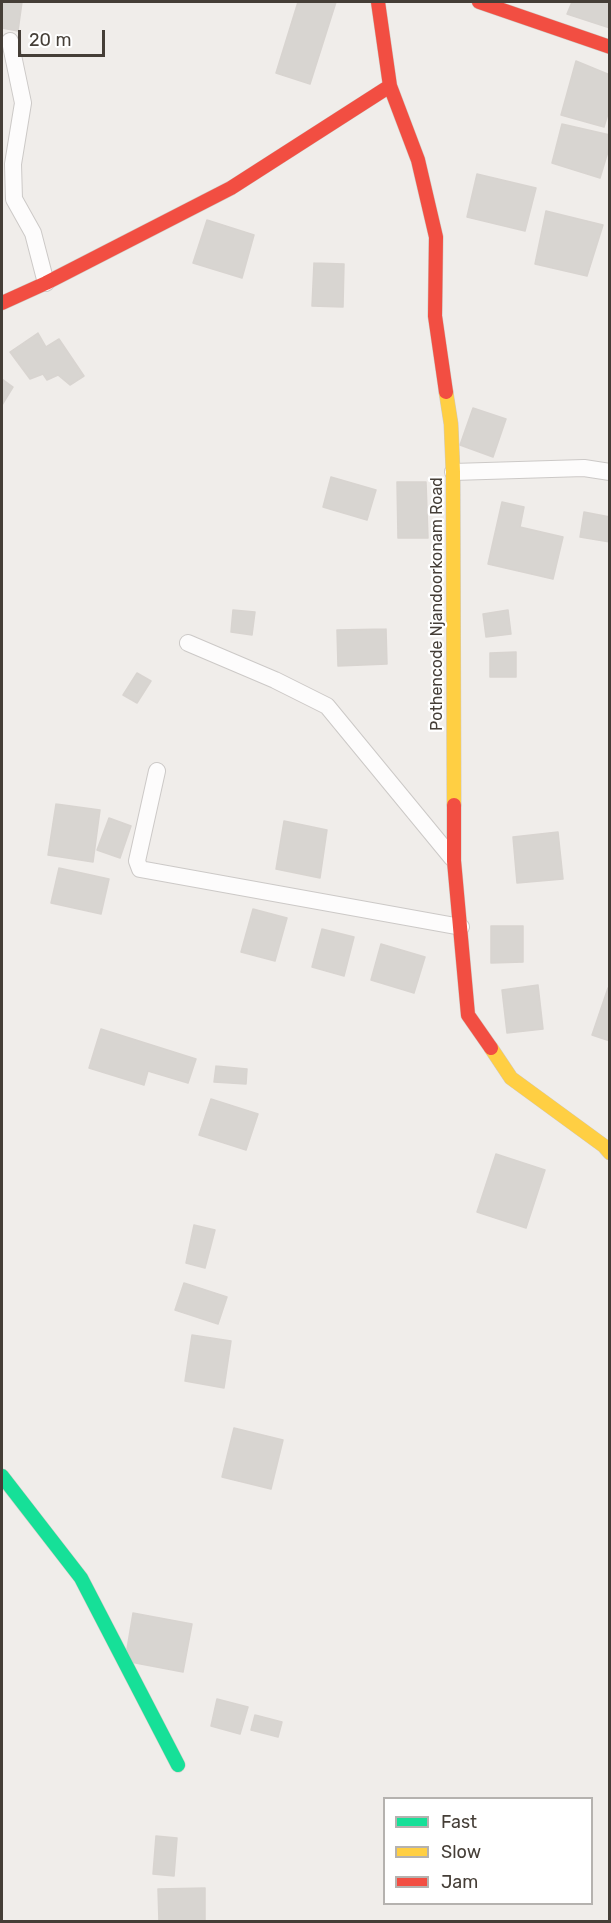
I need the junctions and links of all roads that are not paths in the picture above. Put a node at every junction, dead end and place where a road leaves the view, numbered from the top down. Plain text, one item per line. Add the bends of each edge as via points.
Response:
1 (378, 2) edge
2 (479, 2) edge
3 (10, 41) dead end
4 (609, 47) edge
5 (390, 86) junction
6 (46, 283) junction
7 (2, 303) edge
8 (453, 472) junction
9 (609, 472) edge
10 (188, 643) dead end
11 (156, 771) dead end
12 (454, 861) junction
13 (461, 927) junction
14 (609, 1153) edge
15 (2, 1476) edge
16 (178, 1765) dead end

1 - 5 main road, Pothencode Njandoorkonam Road
2 - 4 main road
3 - 6 lane via 23,103 13,164 14,199 33,233
5 - 6 main road via 231,188
5 - 8 main road, Pothencode Njandoorkonam Road via 418,160 436,237 435,316 451,424
6 - 7 main road
8 - 9 lane via 584,468
8 - 12 main road, Pothencode Njandoorkonam Road
10 - 12 lane via 327,706
11 - 13 lane via 137,861 140,869
12 - 13 main road, Pothencode Njandoorkonam Road
13 - 14 main road, Pothencode Njandoorkonam Road via 468,1015 511,1078
15 - 16 main road via 81,1578

